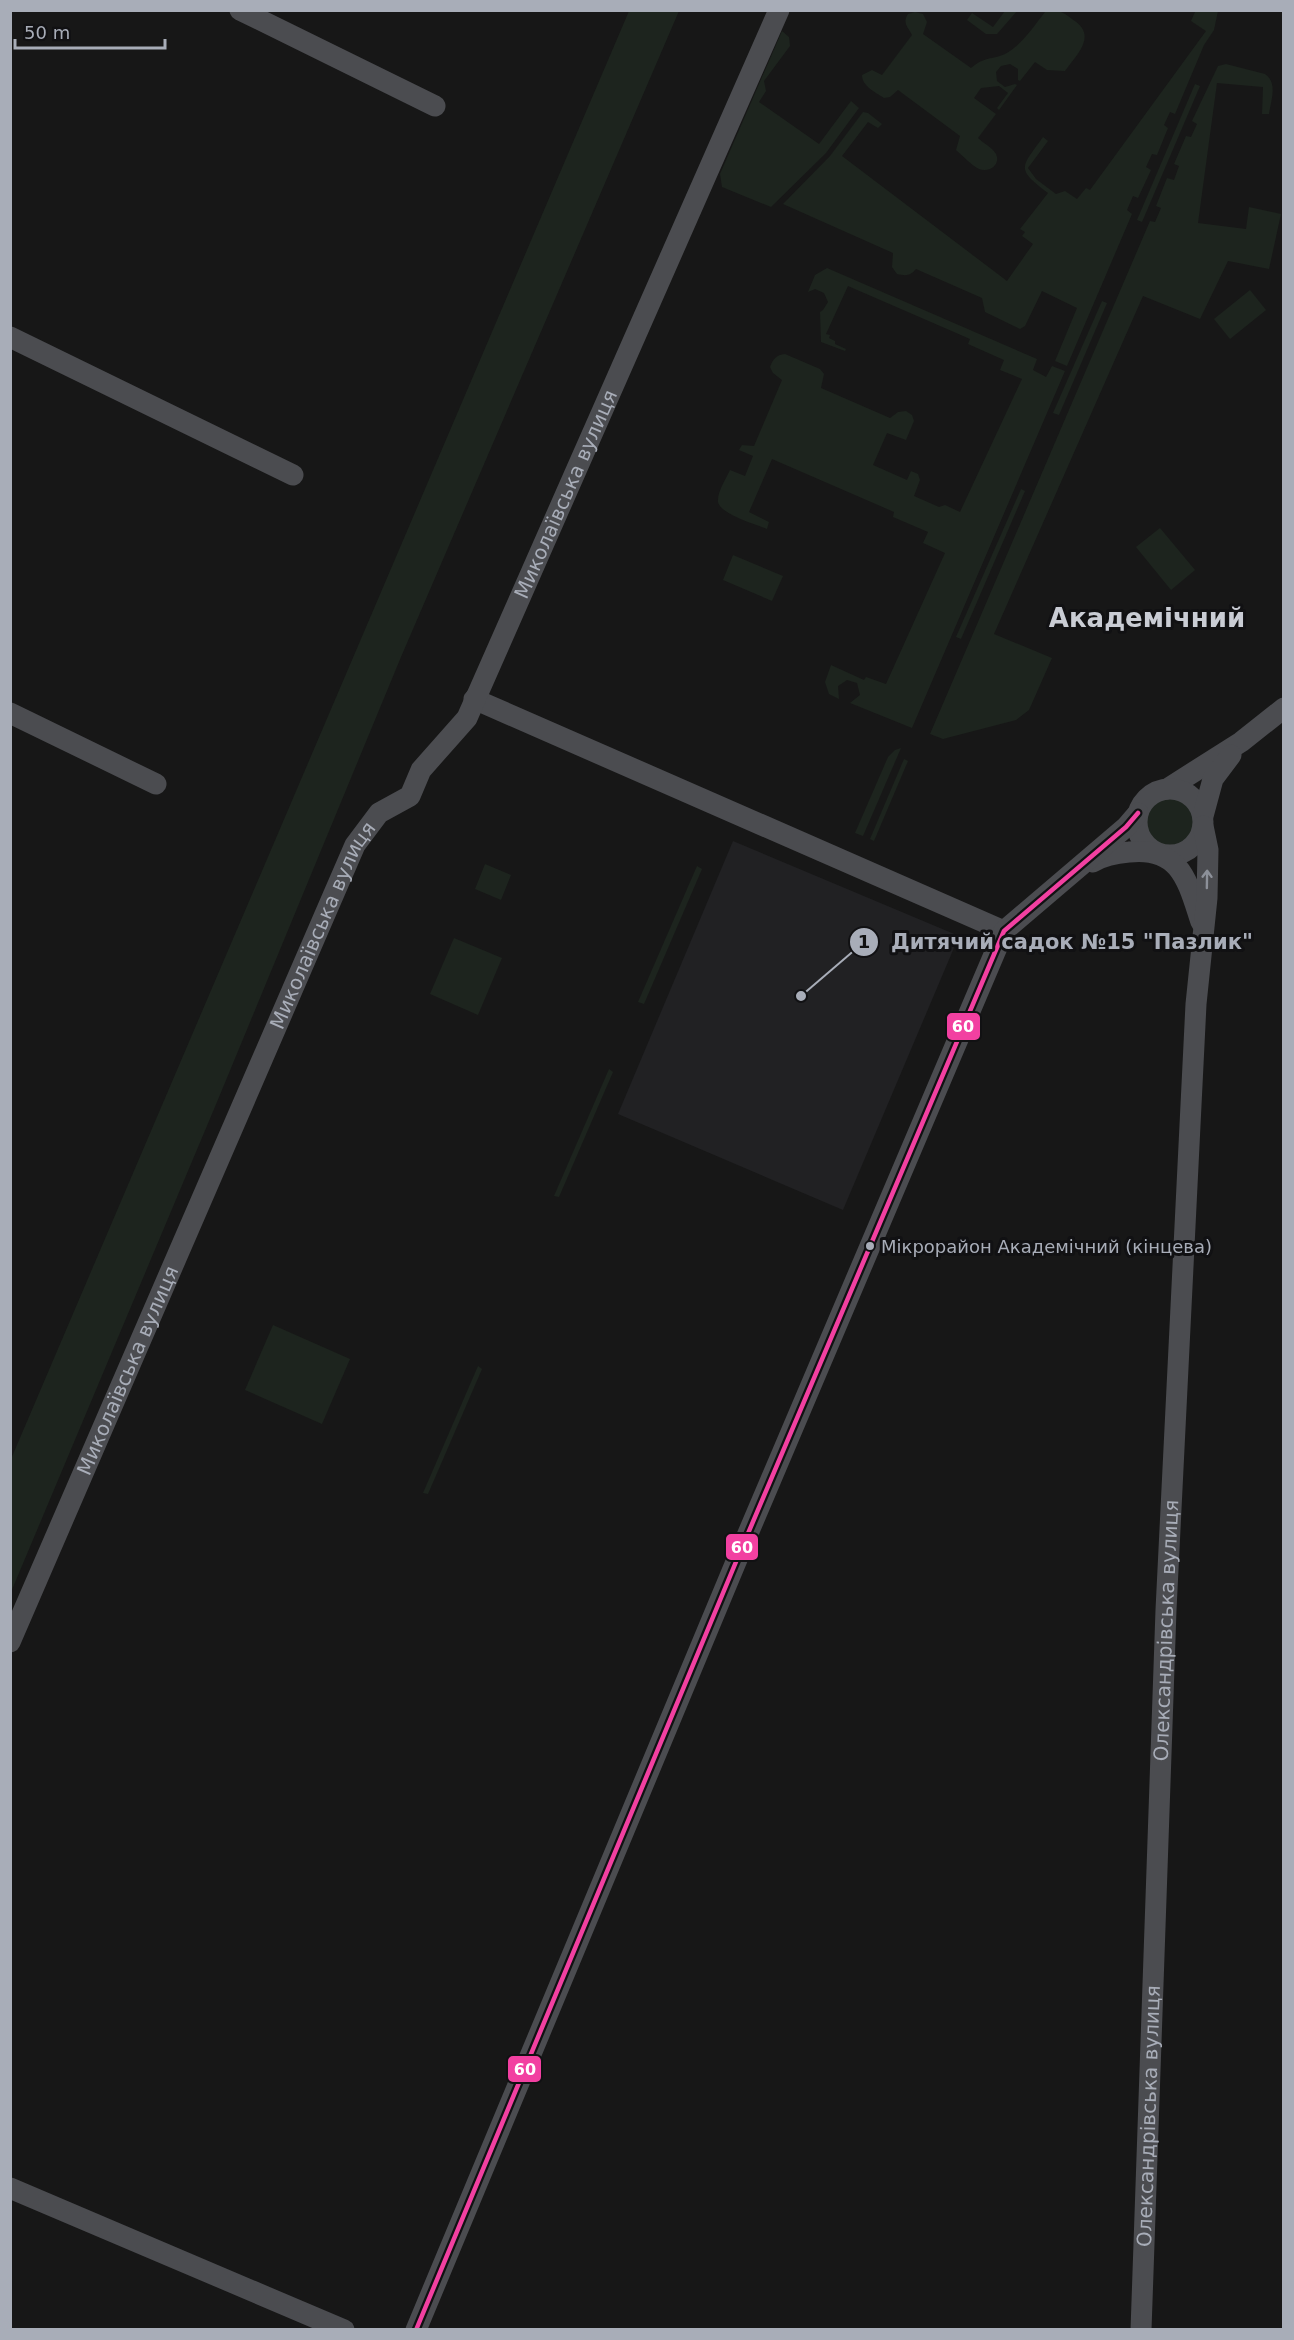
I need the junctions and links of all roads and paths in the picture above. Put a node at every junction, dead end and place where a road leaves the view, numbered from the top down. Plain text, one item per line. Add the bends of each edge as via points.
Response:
1 (240, 10) edge
2 (779, 10) edge
3 (435, 106) dead end
4 (10, 337) edge
5 (293, 475) dead end
6 (474, 699) junction
7 (1284, 708) edge
8 (10, 713) edge
9 (1241, 742) junction
10 (156, 784) dead end
11 (1167, 789) junction
12 (1138, 813) junction
13 (1203, 821) junction
14 (1159, 853) junction
15 (1066, 879) junction
16 (1004, 931) junction
17 (1204, 932) junction
18 (10, 1642) edge
19 (10, 2188) edge
20 (344, 2330) edge
21 (416, 2330) edge
22 (1141, 2330) edge

1 - 3 street
2 - 6 street, Миколаївська вулиця
4 - 5 street
6 - 16 street
6 - 18 street, Миколаївська вулиця via 466,718 421,770 410,796 379,813 355,845
7 - 9 street
8 - 10 street
9 - 11 street
9 - 13 street via 1212,779
11 - 12 street via 1149,796
11 - 13 street via 1186,792 1194,798
12 - 14 street via 1143,841
12 - 15 street
13 - 14 street via 1195,844 1187,850
17 -> 13 street, Олександрівська вулиця via 1208,850
14 - 15 street via 1136,851 1100,857
14 - 17 street via 1187,880
15 - 16 street
16 - 21 street
17 - 22 street, Олександрівська вулиця via 1196,1004 1166,1610
19 - 20 street

